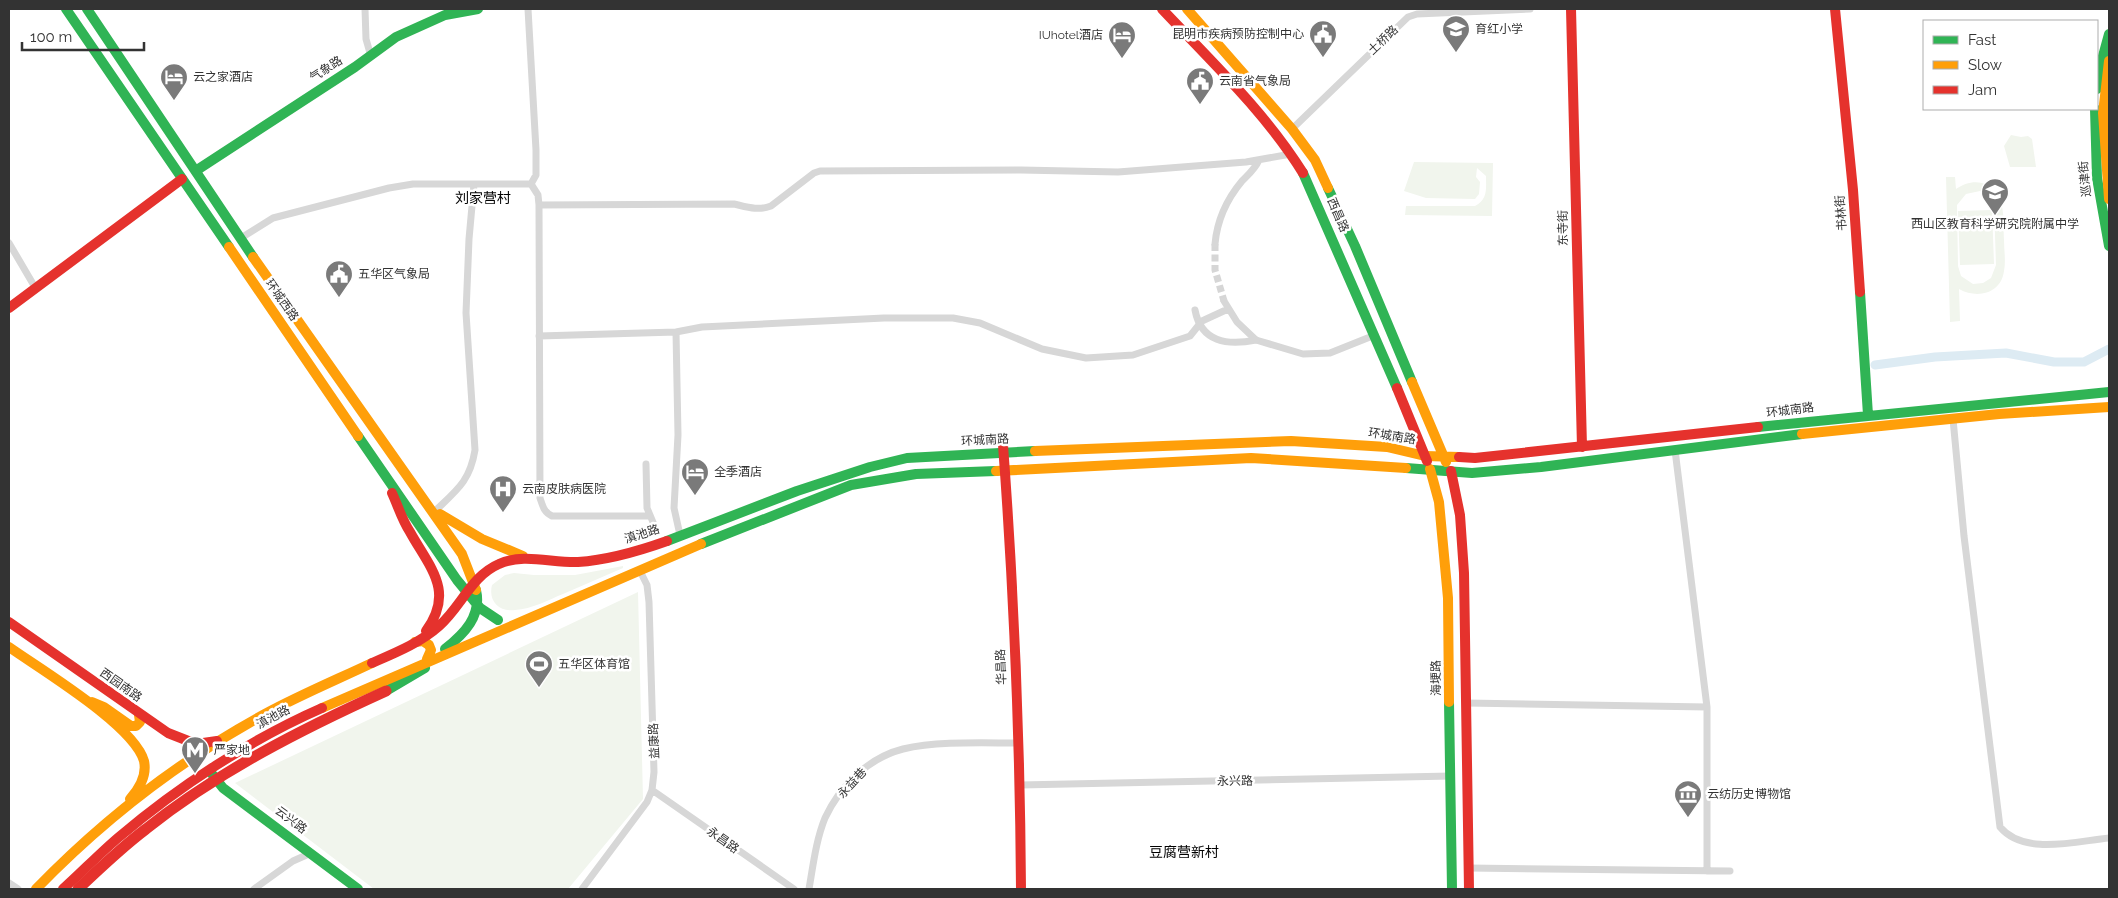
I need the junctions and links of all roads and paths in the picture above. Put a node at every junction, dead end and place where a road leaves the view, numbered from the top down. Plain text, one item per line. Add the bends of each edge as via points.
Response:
1 (66, 9) edge
2 (87, 9) edge
3 (365, 9) edge
4 (478, 9) edge
5 (528, 9) edge
6 (1162, 9) edge
7 (1187, 9) edge
8 (1530, 9) edge
9 (1572, 9) edge
10 (1835, 9) edge
11 (2109, 34) edge
12 (370, 53) junction
13 (2109, 62) edge
14 (2098, 82) edge
15 (2095, 110) edge
16 (1292, 128) junction
17 (1291, 154) junction
18 (1258, 160) junction
19 (197, 170) junction
20 (182, 179) junction
21 (474, 184) junction
22 (531, 184) junction
23 (2109, 199) edge
24 (539, 205) junction
25 (241, 238) junction
26 (9, 243) edge
27 (1215, 244) tunnel mouth
28 (2109, 246) edge
29 (36, 289) junction
30 (1224, 301) tunnel mouth
31 (9, 308) edge
32 (1228, 309) junction
33 (1196, 310) dead end
34 (676, 332) junction
35 (1375, 335) junction
36 (539, 336) junction
37 (1256, 340) junction
38 (2109, 392) edge
39 (2109, 407) edge
40 (1868, 415) junction
41 (1953, 419) junction
42 (1582, 448) junction
43 (1004, 449) junction
44 (1675, 450) junction
45 (1425, 456) junction
46 (1444, 456) junction
47 (646, 464) dead end
48 (382, 468) junction
49 (1430, 469) junction
50 (1006, 470) junction
51 (1450, 471) junction
52 (425, 501) junction
53 (435, 511) junction
54 (650, 516) junction
55 (655, 527) dead end
56 (680, 536) junction
57 (543, 561) junction
58 (494, 566) junction
59 (640, 571) junction
60 (475, 582) junction
61 (466, 592) junction
62 (478, 606) junction
63 (527, 619) junction
64 (498, 620) junction
65 (9, 622) edge
66 (415, 642) junction
67 (458, 644) junction
68 (9, 647) edge
69 (397, 651) junction
70 (433, 658) junction
71 (386, 691) junction
72 (81, 698) junction
73 (1466, 703) junction
74 (1707, 707) junction
75 (139, 714) junction
76 (227, 736) junction
77 (1017, 743) junction
78 (209, 770) junction
79 (1451, 776) junction
80 (1020, 785) junction
81 (652, 790) junction
82 (116, 813) junction
83 (2109, 838) edge
84 (311, 853) junction
85 (1468, 868) junction
86 (1707, 871) junction
87 (1730, 871) dead end
88 (9, 883) edge
89 (18, 889) edge
90 (36, 889) edge
91 (63, 889) edge
92 (78, 889) edge
93 (254, 889) edge
94 (358, 889) edge
95 (582, 889) edge
96 (794, 889) edge
97 (809, 889) edge
98 (1021, 889) edge
99 (1452, 889) edge
100 (1469, 889) edge

1 - 20 main road, 环城西路
2 - 19 main road, 环城西路
3 - 12 street
4 - 12 main road, 气象路 via 433,18
5 - 22 street via 536,150 536,175
6 - 17 main road, 西昌路 via 1227,77
7 - 16 main road, 西昌路
8 - 16 street, 土桥路 via 1408,17
9 - 42 main road, 东寺街
10 - 40 main road, 书林街 via 1853,190
11 - 14 main road
12 - 19 main road, 气象路 via 355,67
13 - 23 main road, 巡津街 via 2104,138
15 - 28 main road, 巡津街 via 2097,165
16 - 46 main road, 西昌路 via 1329,187
17 - 18 street
17 - 35 main road, 西昌路 via 1307,180
18 - 24 street via 1118,172 820,170 764,209 734,204
18 - 27 street via 1225,208
19 - 25 main road, 环城西路
20 - 29 main road
20 - 48 main road, 环城西路
21 - 22 street
21 - 25 street via 413,184 389,188 273,218
21 - 53 street via 466,313 475,450 468,476
22 - 24 street via 538,195
24 - 36 street
25 - 52 main road, 环城西路
26 - 29 street
29 - 31 main road
30 - 32 street
32 - 34 street via 1202,321 1190,336 1133,355 1086,358 1042,349 980,323 953,318 884,318
32 - 37 street
33 - 37 street, bridge via 1198,322 1210,337 1232,342
34 - 36 street
34 - 56 street via 678,435 674,508
35 - 37 street via 1330,353 1303,354
35 - 45 main road, 西昌路
36 - 54 street via 540,498 546,513 552,516
38 - 40 main road, 环城南路
39 - 41 main road, 环城南路
40 - 42 main road, 环城南路
41 - 44 main road, 环城南路
41 - 83 street via 2000,827 2012,839 2028,844
42 - 46 main road, 环城南路 via 1475,458
43 - 45 main road, 环城南路 via 1291,441 1387,447
43 - 50 main road, 华昌路
43 - 56 main road, 环城南路 via 882,463 776,498
44 - 51 main road, 环城南路 via 1541,467 1472,473
44 - 74 street
45 - 46 main road, 环城南路
45 - 49 main road, 西昌路
46 - 51 main road, 西昌路
47 - 54 street
48 - 61 main road, 环城西路
48 - 69 main road via 407,527 433,571 441,594 439,613 432,625
49 - 50 main road, 环城南路 via 1251,458
49 - 51 main road, 环城南路
49 - 79 main road, 海埂路 via 1442,514 1448,598
50 - 59 main road, 环城南路 via 916,474 851,485
50 - 77 main road, 华昌路
51 - 73 main road via 1459,507 1464,573
52 - 53 main road
52 - 60 main road, 环城西路 via 457,546
53 - 57 main road via 491,544
54 - 55 street
56 - 57 main road, 滇池路 via 600,559
57 - 58 main road, 滇池路 via 516,559
58 - 60 main road, 滇池路
58 - 64 main road via 482,581 481,598 488,614
59 - 63 main road
59 - 81 street, 益康路 via 647,585 649,602
60 - 61 main road, 滇池路
60 - 62 main road, 环城西路
61 - 62 main road, 环城西路
61 - 66 main road, 滇池路 via 445,621
62 - 64 main road, 环城西路
62 - 67 main road via 473,622
63 - 64 main road
63 - 67 main road
65 - 75 main road, 西园南路
66 - 69 main road, 滇池路
66 - 70 main road via 428,644
67 - 70 main road
67 - 71 main road via 422,672
68 - 72 main road
69 - 76 main road, 滇池路 via 304,694
70 - 71 main road via 414,675
70 - 78 main road, 滇池路 via 277,730
71 - 92 main road, bridge via 296,732 219,777 141,833
72 - 75 main road via 104,707 131,726 140,722
72 - 82 main road via 126,734 143,758 144,775 140,786
73 - 74 street
73 - 85 main road
74 - 86 street
75 - 76 main road, 西园南路 via 168,734 191,743 206,744
76 - 82 main road, 滇池路
77 - 80 main road, 华昌路
77 - 97 street, 永益巷 via 903,749 862,770 842,790 825,819
78 - 84 main road, 云兴路 via 223,788
78 - 91 main road, 滇池路 via 124,832
79 - 80 street, 永兴路
79 - 99 main road, 海埂路
80 - 98 main road, 华昌路
81 - 95 street, 益康路 via 647,802
81 - 96 street, 永昌路
82 - 90 main road, 滇池路
84 - 93 street via 293,861
84 - 94 main road, 云兴路
85 - 86 street
85 - 100 main road
86 - 87 street
88 - 89 street

